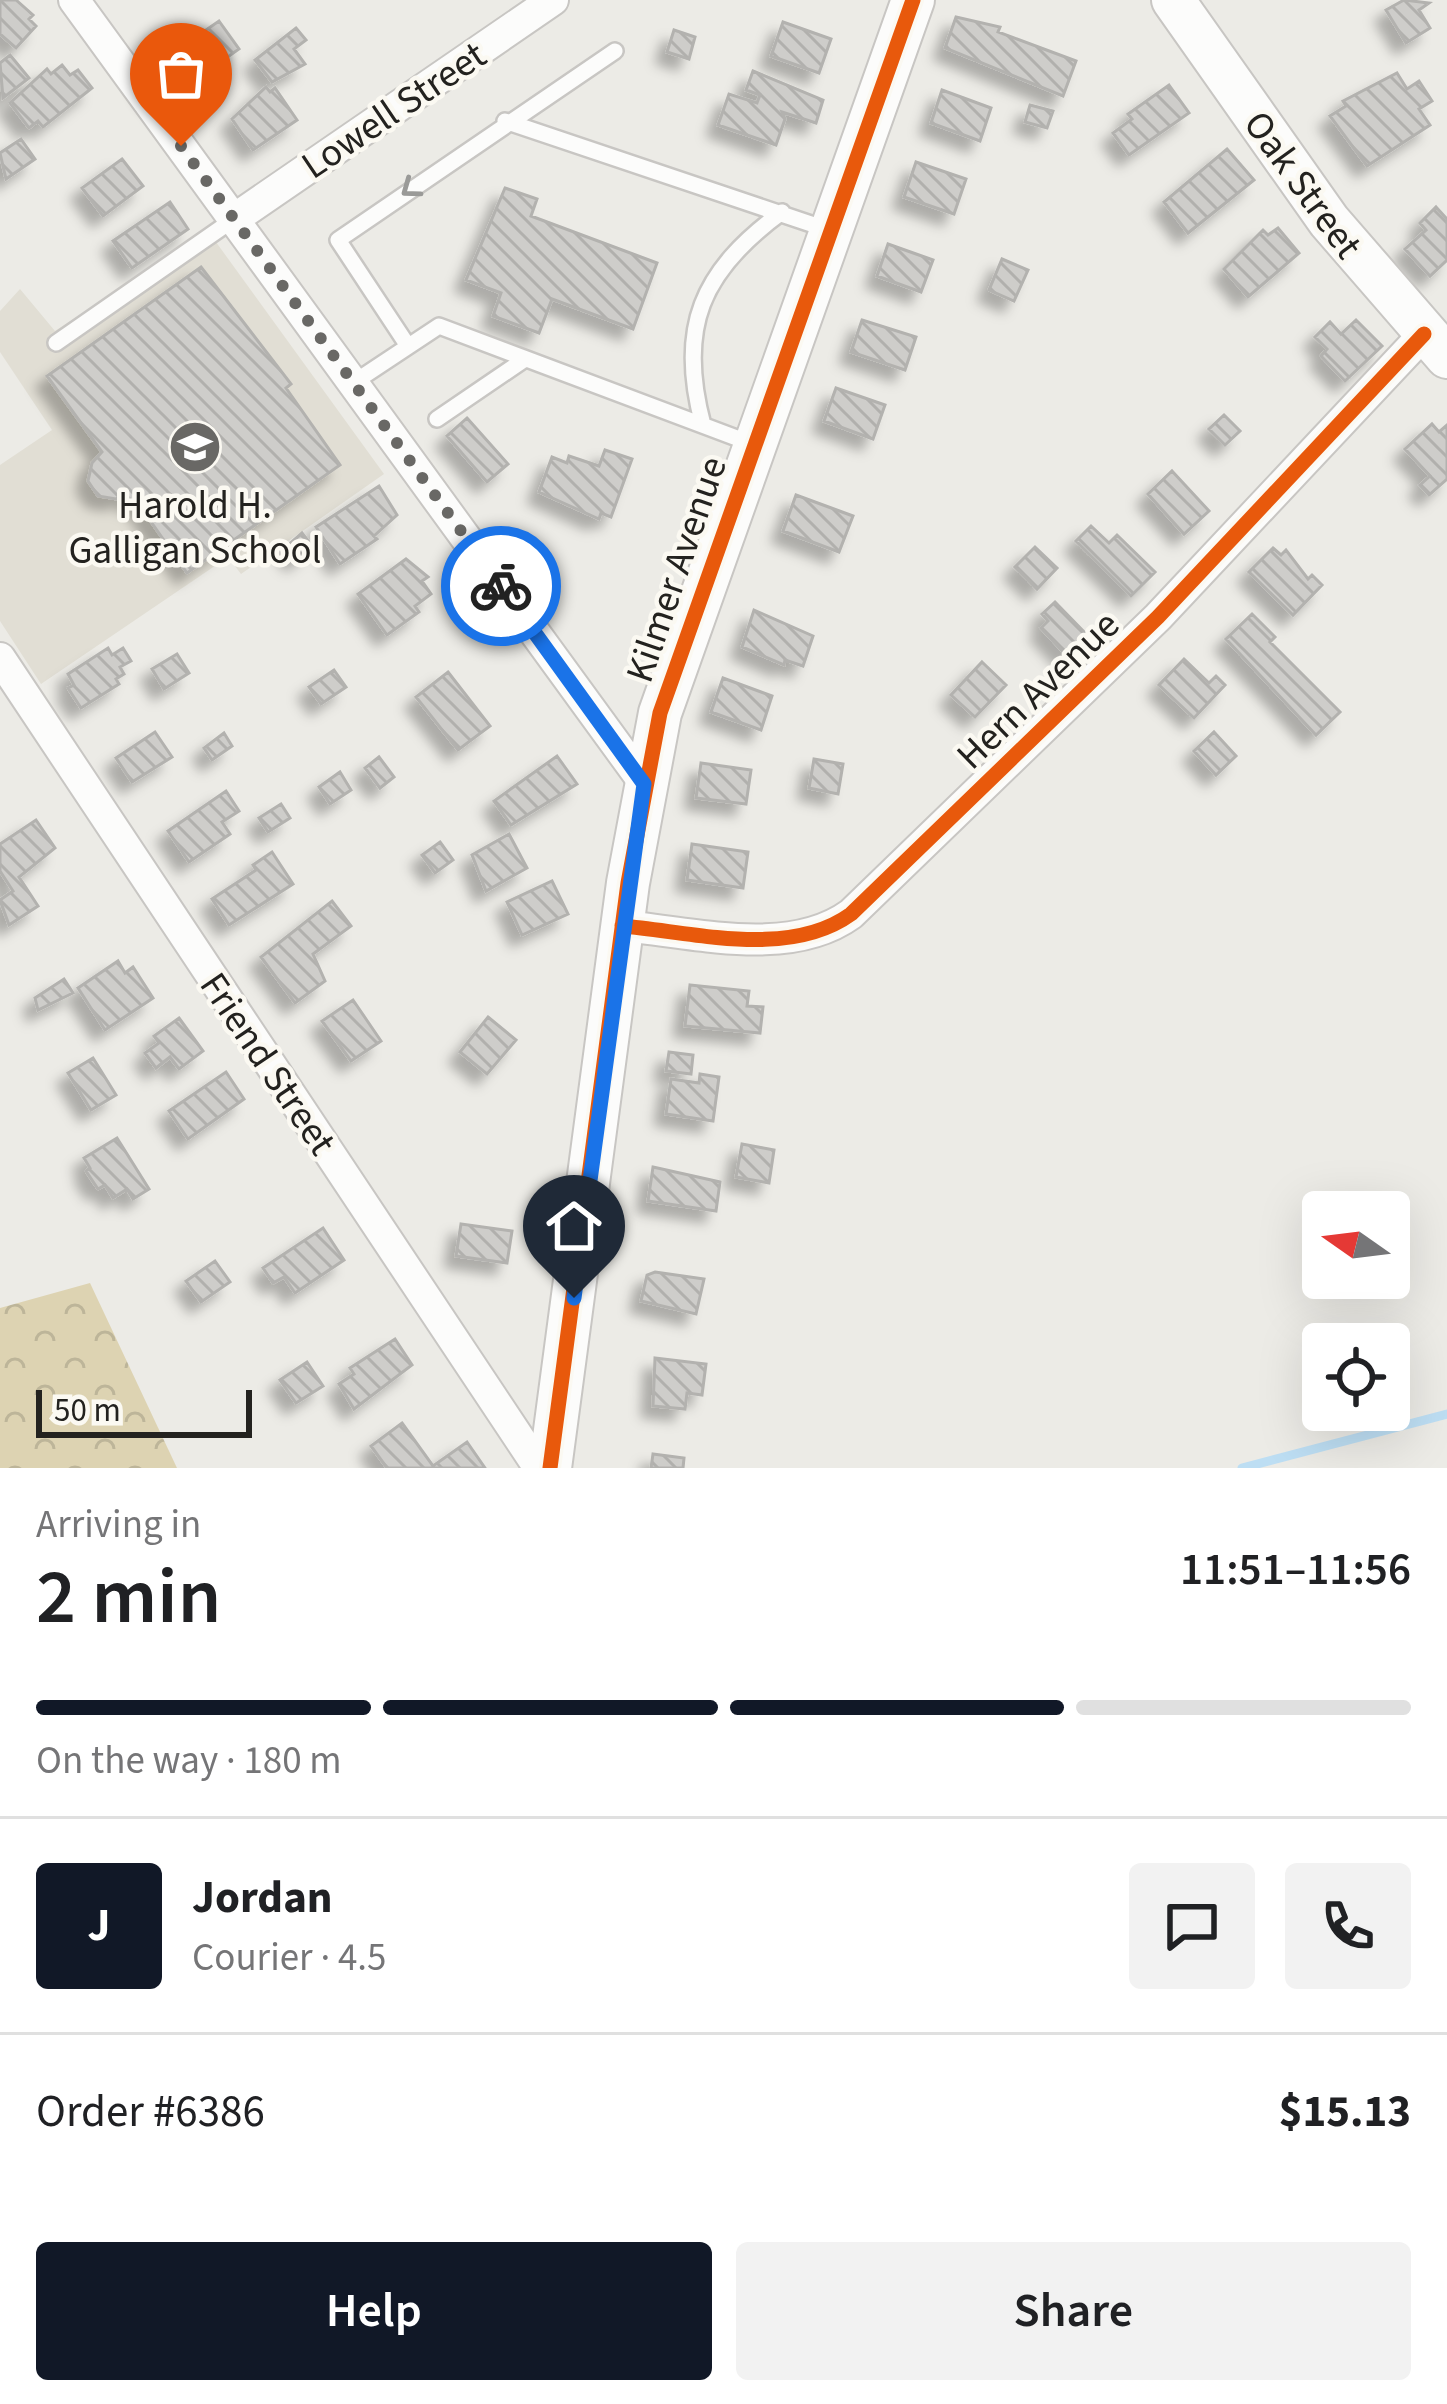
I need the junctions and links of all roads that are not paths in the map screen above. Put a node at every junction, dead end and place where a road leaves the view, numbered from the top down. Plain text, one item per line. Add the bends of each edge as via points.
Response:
1 (74, 0) edge
2 (553, 0) edge
3 (913, 0) edge
4 (1173, 0) edge
5 (615, 50) dead end
6 (505, 121) junction
7 (782, 212) junction
8 (234, 219) junction
9 (830, 231) junction
10 (56, 344) dead end
11 (407, 346) junction
12 (1435, 346) edge
13 (526, 358) junction
14 (353, 383) junction
15 (437, 419) dead end
16 (703, 425) junction
17 (754, 444) junction
18 (0, 658) edge
19 (644, 784) junction
20 (622, 926) junction
21 (539, 1468) edge
22 (550, 1468) edge

1 - 8 street
2 - 8 street, Lowell Street
3 - 9 street, Kilmer Avenue
4 - 12 street, Oak Street via 1317,205
5 - 6 lane
6 - 7 lane
6 -> 11 lane via 338,240
7 - 9 lane
7 - 16 lane via 744,240 713,280 693,326 690,376
8 - 10 lane
8 - 14 street
9 - 17 street, Kilmer Avenue
11 - 13 lane via 440,326
11 - 14 lane
12 - 20 street, Hern Avenue via 851,914 783,940
13 - 15 lane
13 - 16 lane
14 - 19 street
16 - 17 lane
17 - 19 street, Kilmer Avenue via 666,688
18 - 21 street, Friend Street
19 - 20 street, Kilmer Avenue
20 - 22 street, Kilmer Avenue

